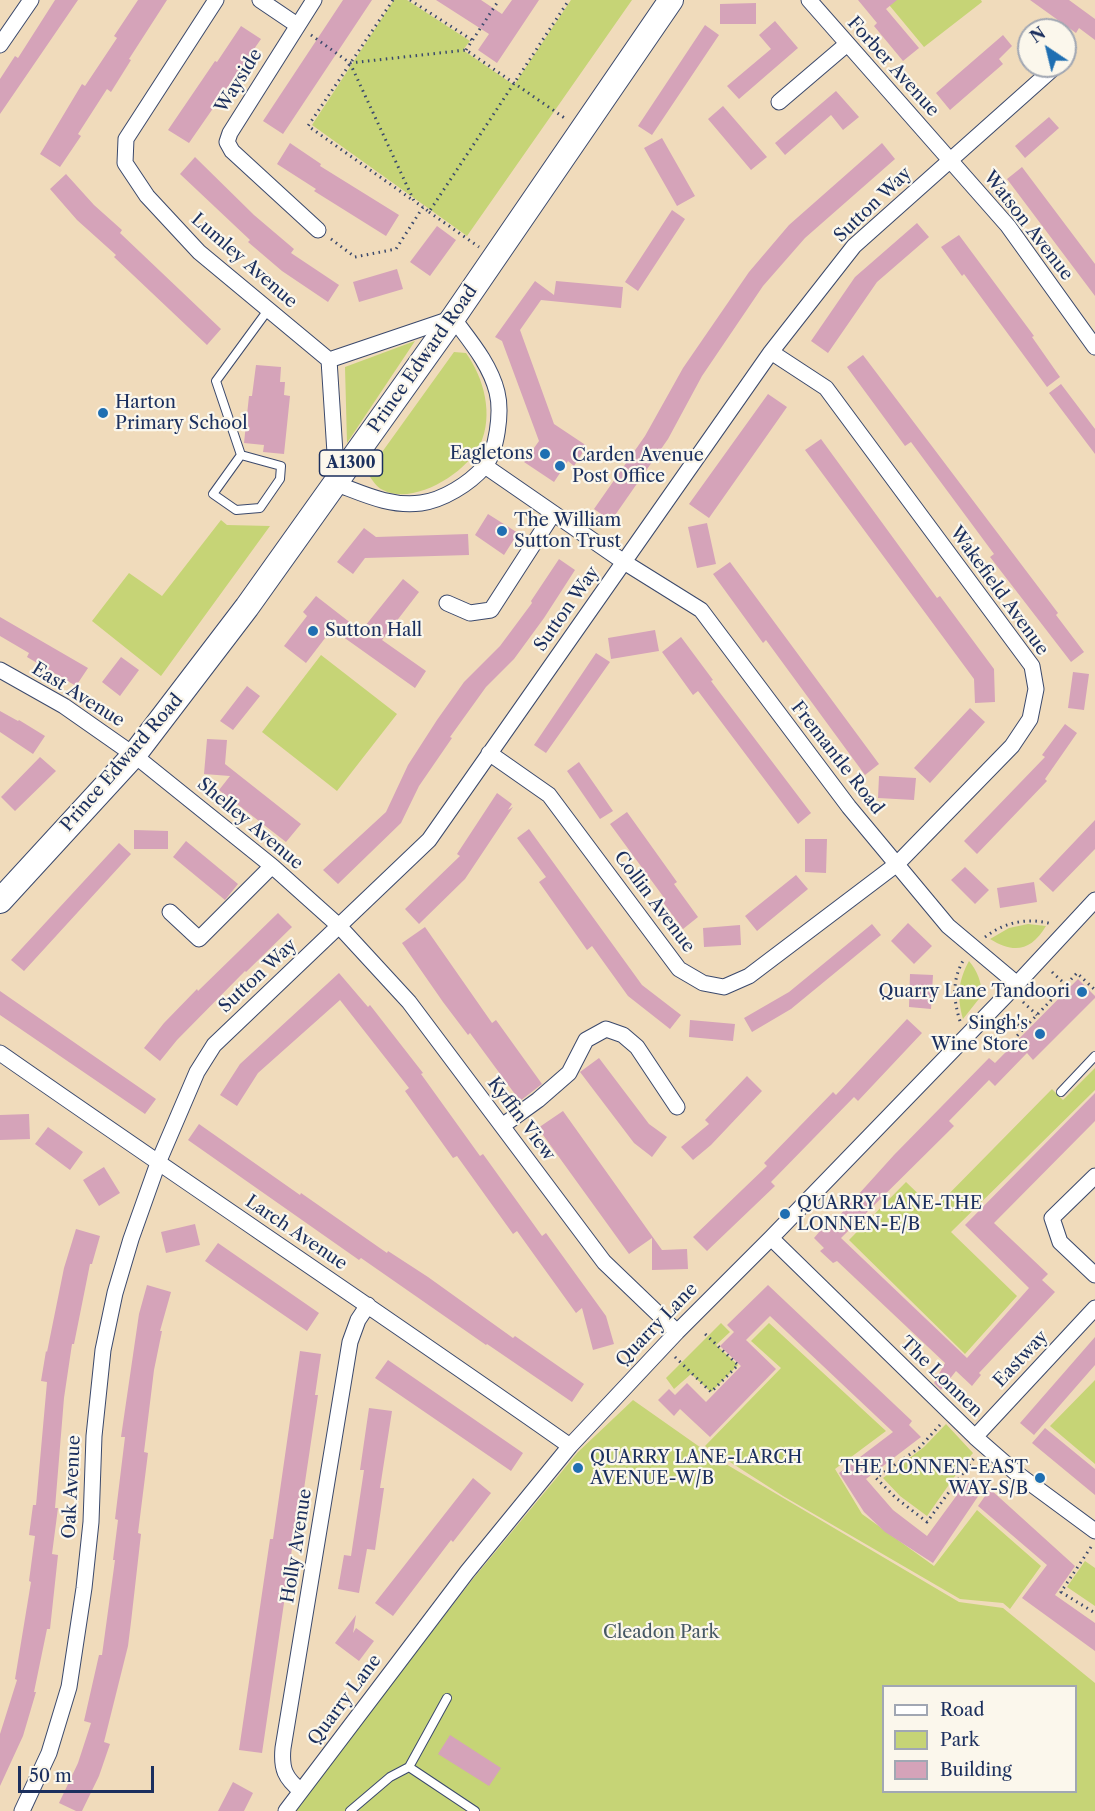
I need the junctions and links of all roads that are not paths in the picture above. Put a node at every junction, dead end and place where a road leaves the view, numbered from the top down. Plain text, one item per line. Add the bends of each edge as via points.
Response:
1 (31, 0) edge
2 (216, 0) edge
3 (260, 0) edge
4 (315, 0) edge
5 (671, 0) edge
6 (808, 0) edge
7 (297, 26) junction
8 (847, 44) junction
9 (0, 45) edge
10 (1042, 78) edge
11 (779, 102) dead end
12 (950, 160) junction
13 (318, 230) road end
14 (268, 310) junction
15 (453, 318) junction
16 (1095, 347) edge
17 (771, 352) junction
18 (329, 360) junction
19 (241, 455) junction
20 (485, 466) junction
21 (337, 484) junction
22 (553, 514) junction
23 (624, 562) junction
24 (447, 603) dead end
25 (0, 670) edge
26 (489, 753) junction
27 (134, 754) junction
28 (897, 864) junction
29 (272, 866) junction
30 (1095, 900) edge
31 (0, 901) edge
32 (170, 912) dead end
33 (339, 926) junction
34 (1017, 984) junction
35 (0, 1053) edge
36 (1095, 1056) edge
37 (1061, 1092) dead end
38 (677, 1107) dead end
39 (502, 1126) junction
40 (158, 1163) junction
41 (1095, 1176) edge
42 (771, 1238) junction
43 (1095, 1275) edge
44 (368, 1305) junction
45 (1095, 1308) edge
46 (677, 1332) junction
47 (980, 1441) junction
48 (570, 1446) junction
49 (1095, 1532) edge
50 (447, 1698) dead end
51 (409, 1767) junction
52 (301, 1791) junction
53 (22, 1811) edge
54 (286, 1811) edge
55 (350, 1811) edge
56 (475, 1811) edge

1 - 9 street
2 - 14 street, Lumley Avenue via 126,139 125,163 147,196 199,252
3 - 7 street
4 - 7 street, Wayside
5 - 15 main road, Prince Edward Road / A1300
6 - 8 street, Forber Avenue
7 - 13 street, Wayside via 227,142
8 - 11 street
8 - 12 street, Forber Avenue
10 - 12 street, Sutton Way
12 - 16 street, Watson Avenue via 1008,226
12 - 17 street, Sutton Way via 854,246
14 - 18 street, Lumley Avenue
14 - 19 lane via 216,381
15 - 18 street
15 - 20 street via 489,370 498,394 499,427
15 - 21 main road, Prince Edward Road / A1300
17 - 23 street, Sutton Way
17 - 28 street, Wakefield Avenue via 826,388 1032,666 1036,689 1030,719 1012,746
18 - 21 street
19 - 19 lane via 281,466 280,479 260,507 236,510 213,494
20 - 21 street via 460,487 422,503 379,501
20 - 22 street, Fremantle Road
21 - 27 main road, Prince Edward Road / A1300
22 - 23 street, Fremantle Road
22 - 24 street via 491,610 470,613
23 - 26 street, Sutton Way
23 - 28 street, Fremantle Road via 701,610 849,807
25 - 27 street, East Avenue via 64,706
26 - 28 street, Collin Avenue via 549,795 679,969 703,983 724,987 749,976
26 - 33 street, Sutton Way via 429,840
27 - 29 street, Shelley Avenue
27 - 31 main road, Prince Edward Road / A1300
28 - 34 street, Fremantle Road via 948,926
29 - 32 street via 199,939
29 - 33 street, Shelley Avenue
30 - 34 street, Quarry Lane
33 - 39 street, Kyffin View via 409,1002
33 - 40 street, Sutton Way via 214,1045 197,1072
34 - 42 street, Quarry Lane
35 - 40 street, Larch Avenue
36 - 37 lane
38 - 39 street via 637,1047 623,1035 606,1029 586,1040 569,1073
39 - 46 street, Kyffin View via 604,1262
40 - 44 street, Larch Avenue
40 - 53 street, Oak Avenue via 115,1293 103,1350 91,1522 69,1687 49,1753
41 - 43 street via 1052,1218 1060,1242
42 - 46 street, Quarry Lane
42 - 47 street, The Lonnen
44 - 48 street, Larch Avenue
44 - 52 street, Holly Avenue via 350,1342 283,1749 284,1773
45 - 47 street, Eastway
46 - 48 street, Quarry Lane
47 - 49 street, The Lonnen
48 - 52 street, Quarry Lane via 467,1572
50 - 51 lane
51 - 55 lane via 390,1777
51 - 56 lane
52 - 54 street, Quarry Lane

